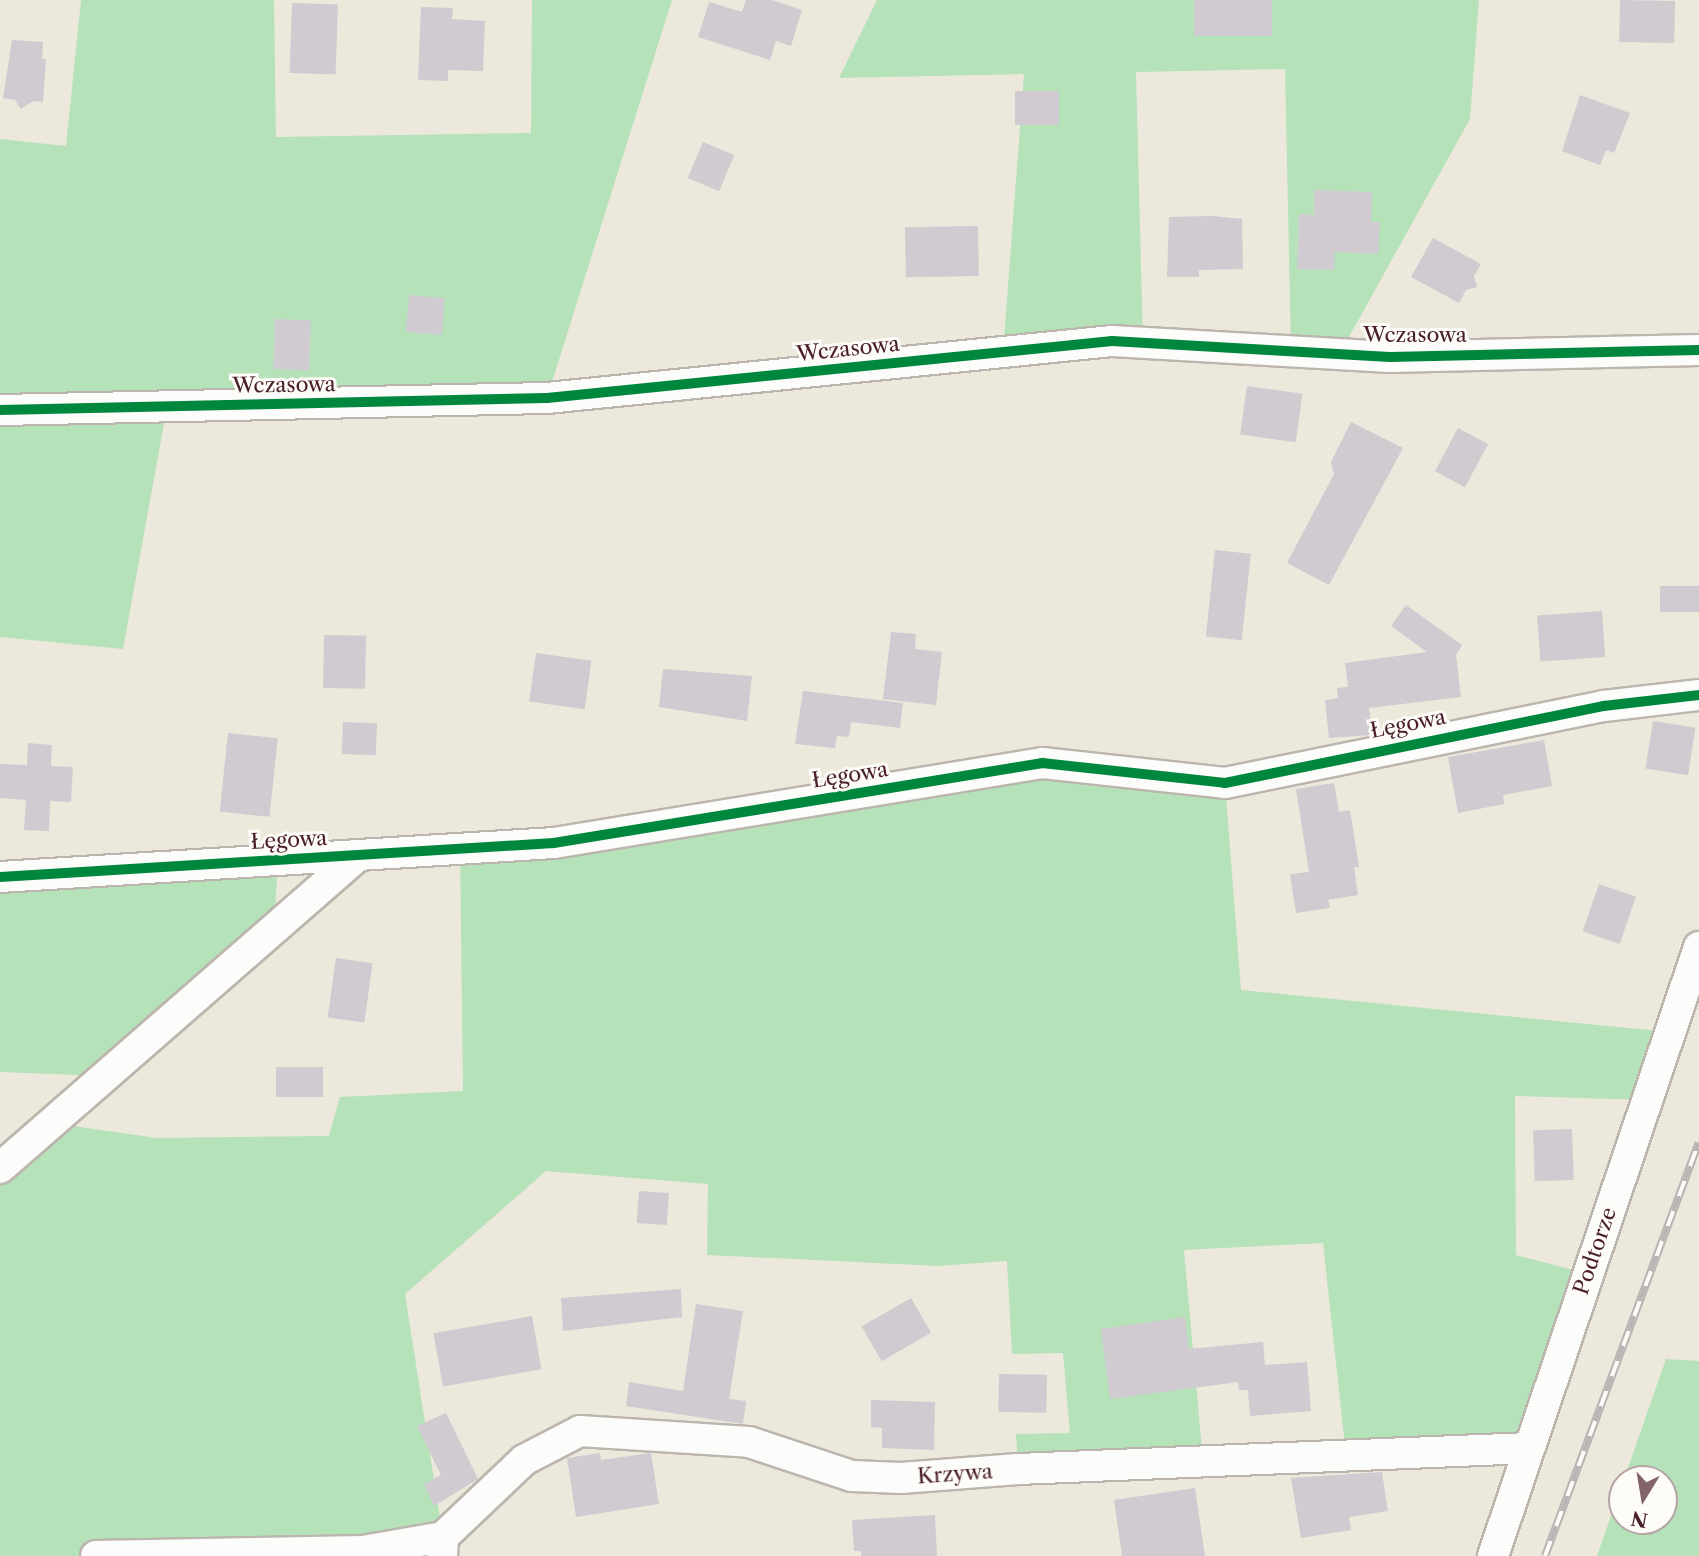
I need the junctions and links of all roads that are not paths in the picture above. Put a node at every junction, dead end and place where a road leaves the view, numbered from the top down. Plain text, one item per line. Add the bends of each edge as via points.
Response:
1 (1699, 350) edge
2 (0, 411) edge
3 (1699, 695) edge
4 (358, 856) junction
5 (0, 877) edge
6 (1699, 947) edge
7 (0, 1168) edge
8 (1529, 1448) junction
9 (442, 1546) edge
10 (96, 1556) edge
11 (1493, 1556) edge

1 - 2 street, Wczasowa via 1390,357 1112,341 547,398
3 - 4 street, Łęgowa via 1604,706 1225,783 1042,763 554,843
4 - 5 street, Łęgowa
4 - 7 street, Łęgowa
6 - 8 street, Podtorze
8 - 9 street, Krzywa via 901,1478 852,1476 748,1442 580,1430 524,1460
8 - 11 street, Podtorze
9 - 10 street

